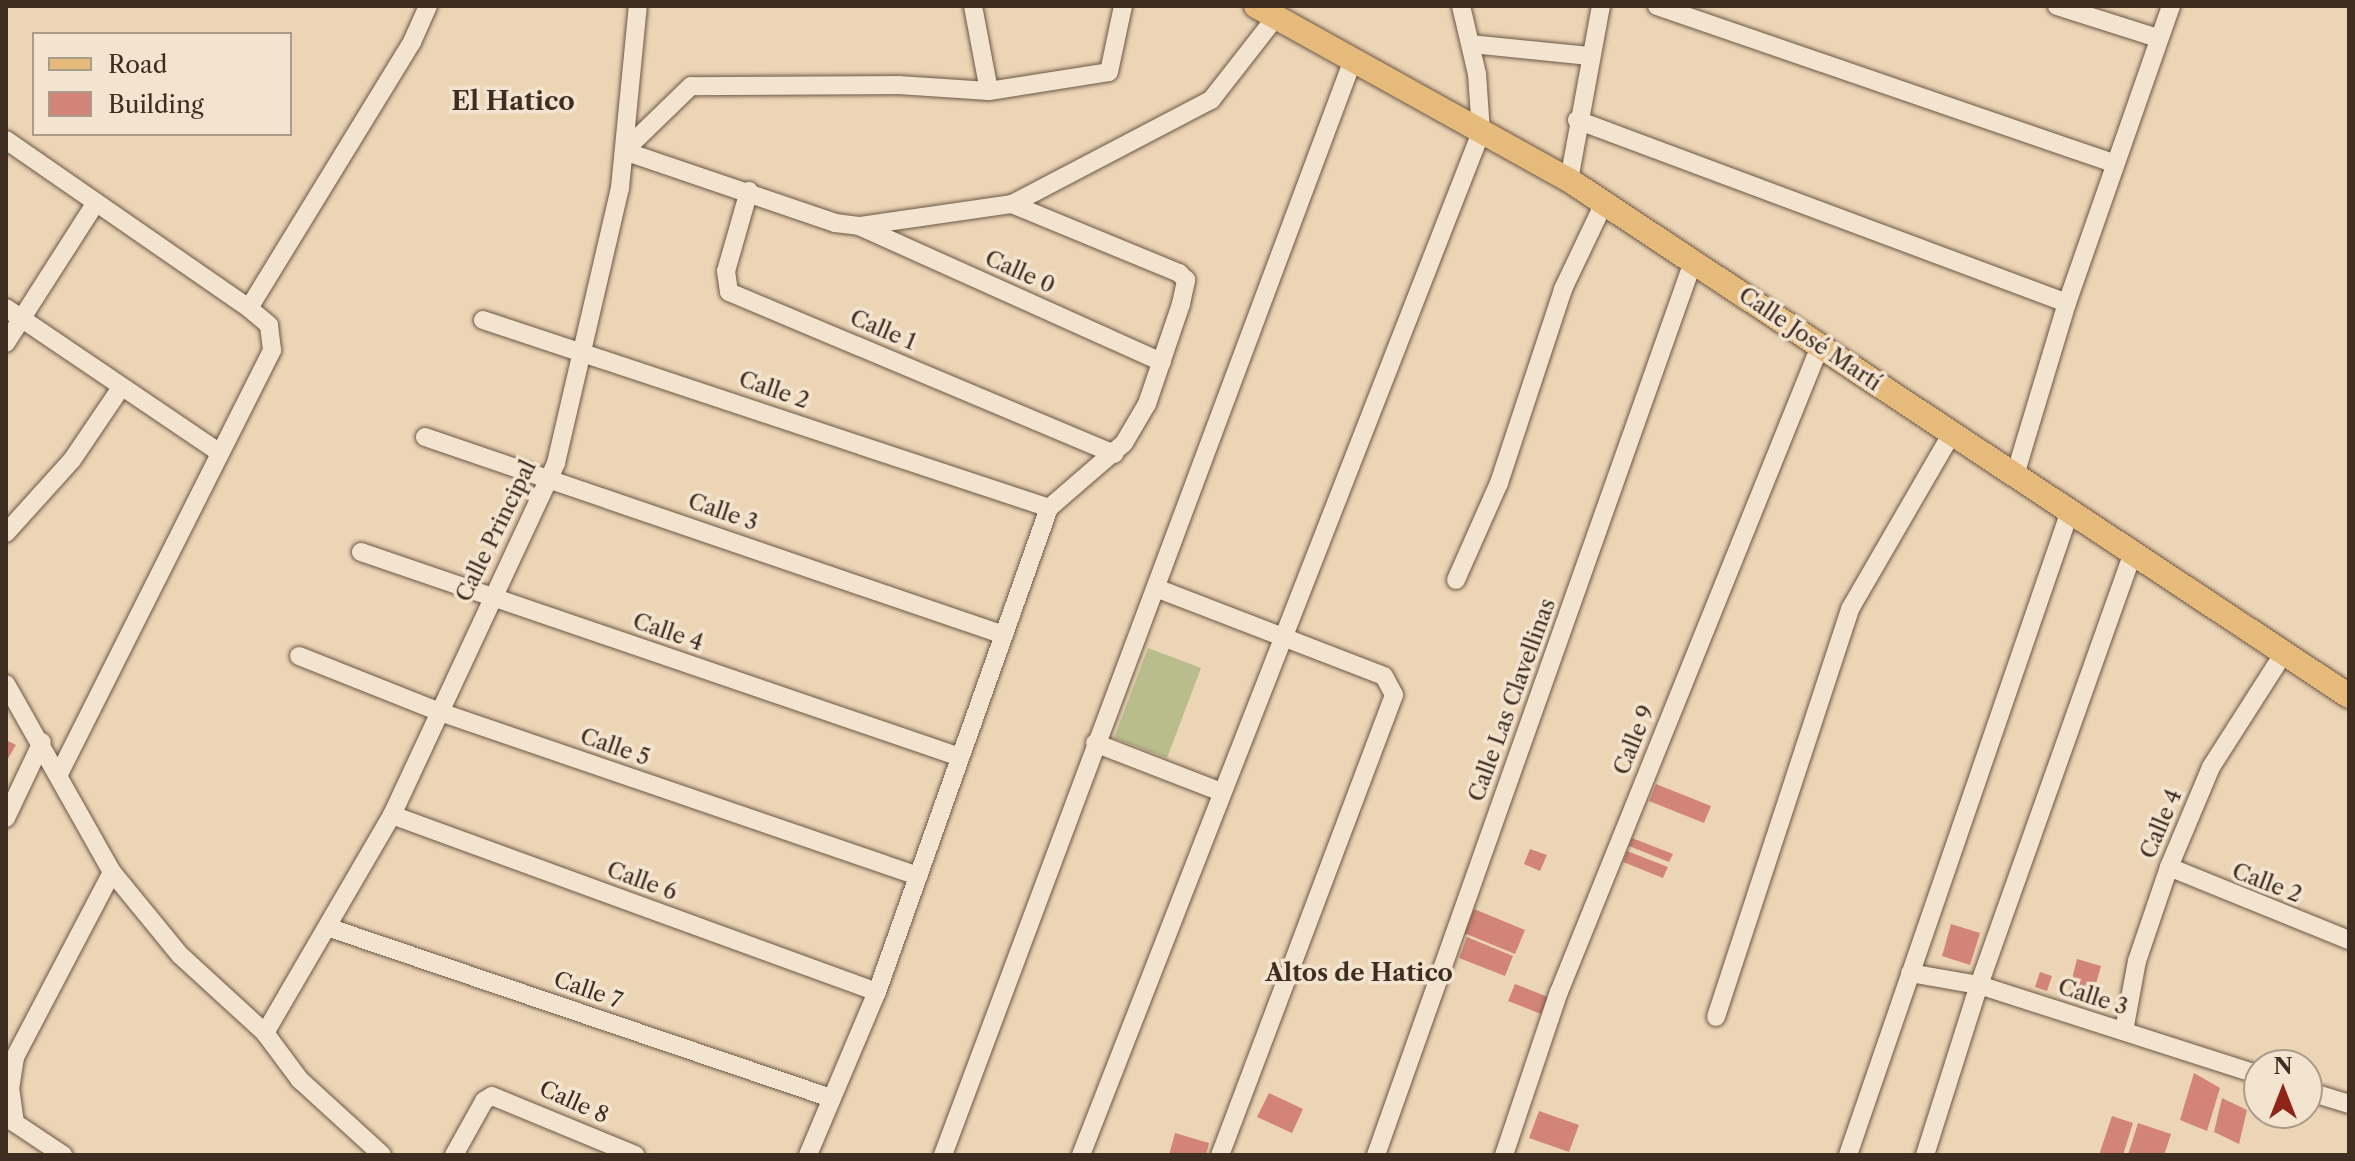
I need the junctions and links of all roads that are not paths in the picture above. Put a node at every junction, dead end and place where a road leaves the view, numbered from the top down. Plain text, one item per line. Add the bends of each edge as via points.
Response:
1 (428, 6) edge
2 (638, 6) edge
3 (973, 6) edge
4 (1123, 6) edge
5 (1461, 6) edge
6 (1601, 6) edge
7 (1657, 6) edge
8 (2057, 6) edge
9 (2171, 6) edge
10 (1266, 12) edge
11 (2158, 38) junction
12 (1471, 44) junction
13 (1590, 56) junction
14 (1354, 57) junction
15 (989, 91) junction
16 (1577, 120) junction
17 (1481, 132) junction
18 (6, 140) edge
19 (624, 151) junction
20 (2115, 164) junction
21 (1569, 180) junction
22 (749, 191) junction
23 (96, 202) junction
24 (1604, 203) junction
25 (1012, 204) junction
26 (859, 226) junction
27 (1693, 262) junction
28 (2067, 303) junction
29 (6, 308) edge
30 (249, 308) junction
31 (23, 320) junction
32 (483, 320) dead end
33 (6, 343) edge
34 (1820, 346) junction
35 (582, 350) junction
36 (1162, 362) junction
37 (120, 389) junction
38 (1952, 433) junction
39 (425, 437) dead end
40 (220, 453) junction
41 (1114, 454) junction
42 (2015, 475) junction
43 (549, 477) junction
44 (1049, 508) junction
45 (2070, 511) junction
46 (6, 533) edge
47 (361, 552) dead end
48 (2133, 553) junction
49 (1456, 580) dead end
50 (1156, 588) junction
51 (490, 596) junction
52 (1283, 634) junction
53 (1004, 635) junction
54 (2284, 653) junction
55 (299, 656) dead end
56 (6, 684) edge
57 (2349, 696) edge
58 (437, 711) junction
59 (42, 742) junction
60 (1095, 743) junction
61 (960, 757) junction
62 (60, 772) junction
63 (1219, 791) junction
64 (392, 815) junction
65 (6, 818) edge
66 (2169, 867) junction
67 (112, 872) junction
68 (918, 876) junction
69 (330, 928) junction
70 (2349, 940) edge
71 (1910, 973) junction
72 (1979, 985) junction
73 (877, 992) junction
74 (1716, 1017) dead end
75 (2124, 1031) junction
76 (265, 1033) junction
77 (2243, 1070) edge
78 (2323, 1096) edge
79 (831, 1098) junction
80 (2349, 1104) edge
81 (10, 1120) edge
82 (625, 1153) edge
83 (63, 1155) edge
84 (382, 1155) edge
85 (454, 1155) edge
86 (808, 1155) edge
87 (943, 1155) edge
88 (1081, 1155) edge
89 (1220, 1155) edge
90 (1376, 1155) edge
91 (1504, 1155) edge
92 (1848, 1155) edge
93 (1925, 1155) edge

1 - 30 street via 412,42
2 - 19 street, Calle Principal
3 - 15 street
4 - 15 street via 1109,72
5 - 12 street
6 - 13 street
7 - 20 street
8 - 11 street
9 - 11 street
10 - 14 main road, Calle José Martí
10 - 25 street via 1211,100
11 - 20 street
12 - 13 street
12 - 17 street
13 - 16 street
14 - 17 main road, Calle José Martí
14 - 50 street
15 - 19 street via 729,81 691,86
16 - 21 street
16 - 28 street
17 - 21 main road, Calle José Martí
17 - 52 street
18 - 23 street
19 - 22 street
19 - 35 street, Calle Principal
20 - 28 street
21 - 24 main road, Calle José Martí
22 - 26 street via 835,223
22 - 41 street, Calle 1 via 726,271 729,292
23 - 30 street
23 - 31 street
24 - 27 main road, Calle José Martí
24 - 49 street via 1563,289 1499,483
25 - 26 street
25 - 36 street via 1186,280
26 - 36 street, Calle 0
27 - 34 main road, Calle José Martí
27 - 90 street, Calle Las Clavellinas
28 - 42 street
29 - 31 street
30 - 40 street via 269,325 272,350
31 - 33 street
31 - 37 street
32 - 35 street, Calle 2
34 - 38 main road, Calle José Martí
34 - 91 street, Calle 9 via 1559,992
35 - 43 street, Calle Principal
35 - 44 street, Calle 2
36 - 41 street via 1147,404
37 - 40 street
37 - 46 street via 72,460
38 - 42 main road, Calle José Martí
38 - 74 street via 1850,609
39 - 43 street, Calle 3
40 - 62 street
41 - 44 street
42 - 45 main road, Calle José Martí
43 - 51 street, Calle Principal
43 - 53 street, Calle 3
44 - 53 street
45 - 48 main road, Calle José Martí
45 - 71 street
47 - 51 street, Calle 4
48 - 54 main road, Calle José Martí
48 - 72 street
50 - 52 street
50 - 60 street
51 - 58 street, Calle Principal
51 - 61 street, Calle 4
52 - 63 street
52 - 89 street via 1384,676 1394,695
53 - 61 street
54 - 57 main road, Calle José Martí
54 - 66 street, Calle 4 via 2211,767
55 - 58 street, Calle 5
56 - 59 street
58 - 64 street, Calle Principal
58 - 68 street, Calle 5
59 - 62 street
59 - 65 street
60 - 63 street
60 - 87 street
61 - 68 street
62 - 67 street
63 - 88 street
64 - 69 street, Calle Principal
64 - 73 street, Calle 6
66 - 70 street, Calle 2
66 - 75 street, Calle 4 via 2137,961
67 - 76 street via 180,955
67 - 81 street via 15,1057
68 - 73 street
69 - 76 street, Calle Principal
69 - 79 street, Calle 7
71 - 72 street, Calle 3
71 - 92 street
72 - 75 street, Calle 3
72 - 93 street
73 - 79 street
75 - 77 street, Calle 3
76 - 84 street via 300,1080
78 - 80 street
79 - 86 street
81 - 83 street
82 - 85 street, Calle 8 via 492,1096 484,1101

